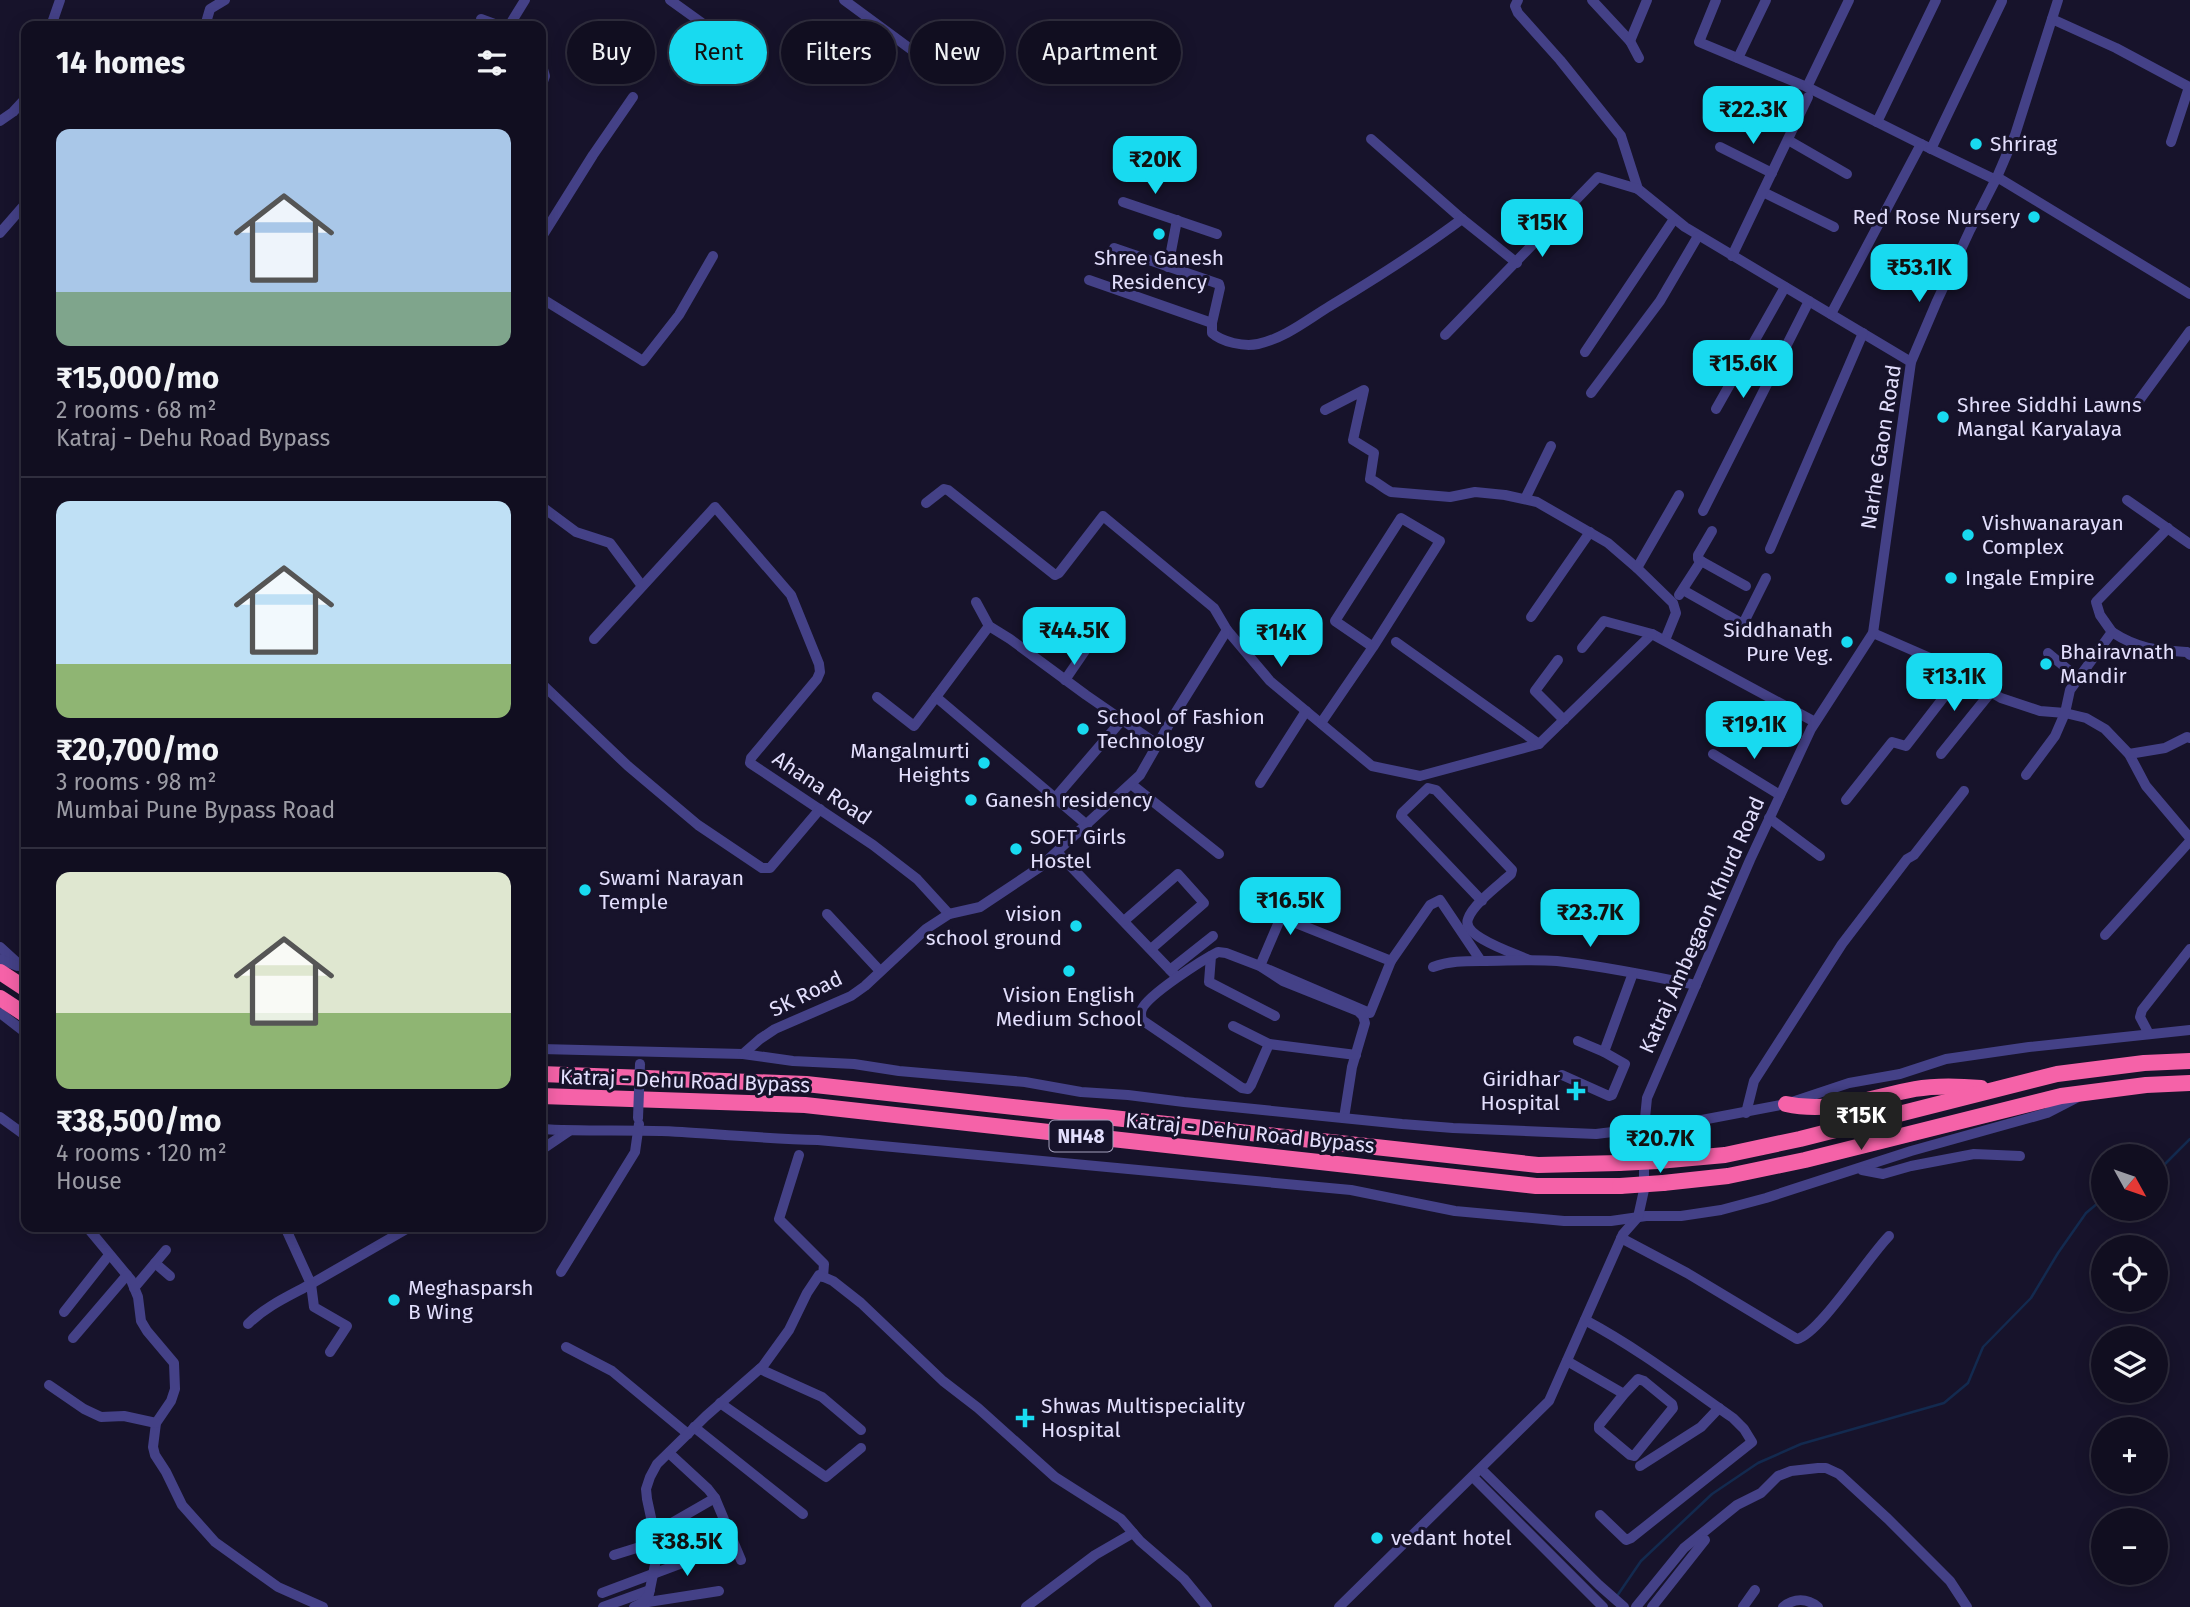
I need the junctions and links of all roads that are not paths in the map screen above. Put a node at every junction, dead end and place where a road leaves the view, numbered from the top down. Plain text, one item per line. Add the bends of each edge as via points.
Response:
1 (60, 0) edge
2 (225, 0) edge
3 (525, 0) edge
4 (670, 0) edge
5 (844, 0) edge
6 (1518, 0) edge
7 (1592, 0) edge
8 (1647, 0) edge
9 (1716, 0) edge
10 (1766, 0) edge
11 (1849, 0) edge
12 (1936, 0) edge
13 (2058, 0) edge
14 (2002, 1) edge
15 (481, 19) dead end
16 (2052, 19) junction
17 (53, 21) edge
18 (206, 21) edge
19 (486, 21) edge
20 (512, 21) edge
21 (699, 21) edge
22 (1630, 41) junction
23 (910, 49) edge
24 (1639, 58) dead end
25 (1738, 58) junction
26 (1808, 92) junction
27 (633, 97) dead end
28 (21, 102) edge
29 (0, 121) edge
30 (1877, 122) junction
31 (1371, 139) dead end
32 (1788, 140) junction
33 (2171, 142) dead end
34 (1720, 147) dead end
35 (1926, 147) junction
36 (1772, 173) junction
37 (1847, 174) dead end
38 (1997, 178) junction
39 (1638, 189) junction
40 (1763, 192) junction
41 (1123, 202) dead end
42 (21, 209) edge
43 (1462, 219) junction
44 (1674, 219) junction
45 (1177, 220) junction
46 (1834, 227) dead end
47 (546, 230) edge
48 (0, 233) edge
49 (1217, 234) dead end
50 (1698, 236) junction
51 (1114, 248) dead end
52 (713, 256) dead end
53 (1732, 256) junction
54 (1517, 263) junction
55 (1168, 267) junction
56 (1089, 280) dead end
57 (1785, 287) junction
58 (2190, 294) edge
59 (546, 301) edge
60 (1809, 301) junction
61 (1831, 314) junction
62 (1212, 323) junction
63 (2190, 331) edge
64 (1863, 333) junction
65 (1445, 335) dead end
66 (1585, 352) dead end
67 (1912, 362) junction
68 (1591, 393) dead end
69 (2135, 405) dead end
70 (1716, 408) dead end
71 (1325, 410) dead end
72 (1551, 446) dead end
73 (1679, 495) dead end
74 (1525, 499) junction
75 (2126, 500) dead end
76 (926, 503) dead end
77 (546, 510) edge
78 (1703, 512) dead end
79 (2168, 528) junction
80 (1712, 531) dead end
81 (1590, 533) junction
82 (2190, 544) edge
83 (1770, 549) dead end
84 (1701, 561) junction
85 (1637, 568) junction
86 (1766, 578) dead end
87 (642, 586) junction
88 (1746, 586) dead end
89 (1683, 590) junction
90 (976, 602) dead end
91 (1673, 603) junction
92 (1108, 617) dead end
93 (1531, 617) dead end
94 (989, 626) junction
95 (1227, 630) junction
96 (2112, 632) junction
97 (1873, 633) junction
98 (1652, 634) junction
99 (594, 639) dead end
100 (1664, 640) junction
101 (1396, 642) dead end
102 (1373, 647) junction
103 (1581, 648) dead end
104 (2048, 653) dead end
105 (2190, 654) edge
106 (1558, 660) dead end
107 (1961, 675) junction
108 (2078, 678) junction
109 (1065, 680) junction
110 (546, 688) edge
111 (1991, 692) junction
112 (877, 697) dead end
113 (936, 697) junction
114 (1306, 711) junction
115 (2065, 713) junction
116 (1122, 720) junction
117 (1564, 720) junction
118 (1815, 722) junction
119 (1321, 723) junction
120 (2189, 736) edge
121 (1157, 744) junction
122 (1539, 744) junction
123 (1713, 754) dead end
124 (1941, 754) dead end
125 (2129, 754) junction
126 (2026, 775) dead end
127 (1260, 783) dead end
128 (1131, 784) junction
129 (1964, 791) dead end
130 (1780, 795) junction
131 (1055, 798) junction
132 (1846, 800) dead end
133 (820, 809) junction
134 (1769, 818) junction
135 (1087, 825) junction
136 (2190, 839) edge
137 (1057, 852) junction
138 (1219, 854) dead end
139 (1820, 856) dead end
140 (1482, 901) junction
141 (827, 914) dead end
142 (949, 914) junction
143 (1124, 922) junction
144 (2105, 935) dead end
145 (1213, 936) dead end
146 (0, 947) edge
147 (1151, 949) junction
148 (2190, 949) edge
149 (1211, 956) junction
150 (0, 959) edge
151 (1529, 960) junction
152 (1391, 961) junction
153 (1481, 961) junction
154 (21, 965) edge
155 (1260, 966) junction
156 (21, 967) edge
157 (1433, 968) dead end
158 (880, 971) junction
159 (0, 972) edge
160 (1633, 973) junction
161 (1696, 985) junction
162 (21, 986) edge
163 (0, 998) edge
164 (21, 1012) edge
165 (0, 1013) edge
166 (1275, 1016) dead end
167 (1233, 1026) dead end
168 (21, 1029) edge
169 (2190, 1030) edge
170 (2149, 1034) junction
171 (1578, 1041) dead end
172 (1269, 1044) junction
173 (546, 1049) edge
174 (641, 1051) junction
175 (1604, 1052) junction
176 (743, 1054) junction
177 (1356, 1055) junction
178 (2190, 1061) edge
179 (546, 1074) edge
180 (1562, 1074) dead end
181 (2190, 1083) edge
182 (1995, 1089) junction
183 (2087, 1093) junction
184 (546, 1096) edge
185 (1786, 1104) junction
186 (1746, 1112) junction
187 (0, 1117) edge
188 (1344, 1118) junction
189 (1644, 1128) junction
190 (546, 1129) edge
191 (569, 1131) junction
192 (639, 1131) junction
193 (21, 1132) edge
194 (546, 1147) edge
195 (799, 1155) dead end
196 (2020, 1156) dead end
197 (1859, 1169) junction
198 (1638, 1217) junction
199 (91, 1232) edge
200 (287, 1232) edge
201 (401, 1232) edge
202 (1889, 1236) dead end
203 (1621, 1238) junction
204 (166, 1251) dead end
205 (109, 1255) junction
206 (155, 1263) junction
207 (561, 1272) dead end
208 (127, 1275) junction
209 (170, 1276) dead end
210 (823, 1277) junction
211 (311, 1284) junction
212 (134, 1288) junction
213 (64, 1312) dead end
214 (1585, 1320) junction
215 (248, 1324) dead end
216 (73, 1338) dead end
217 (566, 1347) dead end
218 (330, 1352) dead end
219 (1567, 1361) junction
220 (760, 1369) junction
221 (49, 1385) dead end
222 (1624, 1394) junction
223 (720, 1403) junction
224 (1719, 1408) junction
225 (156, 1423) junction
226 (861, 1430) dead end
227 (691, 1431) junction
228 (861, 1448) dead end
229 (669, 1453) junction
230 (1640, 1466) dead end
231 (1477, 1473) junction
232 (715, 1498) junction
233 (803, 1514) dead end
234 (1600, 1515) dead end
235 (1133, 1533) junction
236 (1705, 1540) dead end
237 (657, 1541) junction
238 (682, 1542) dead end
239 (709, 1553) dead end
240 (614, 1555) dead end
241 (741, 1560) dead end
242 (654, 1574) junction
243 (650, 1590) junction
244 (1755, 1590) dead end
245 (719, 1591) dead end
246 (602, 1593) dead end
247 (639, 1606) edge
248 (323, 1607) edge
249 (603, 1607) edge
250 (1026, 1607) edge
251 (1207, 1607) edge
252 (1339, 1607) edge
253 (1603, 1607) edge
254 (1624, 1607) edge
255 (1636, 1607) edge
256 (1653, 1607) edge
257 (1743, 1607) edge
258 (1783, 1607) edge
259 (1818, 1607) edge
260 (1967, 1607) edge

1 - 17 street
2 - 18 street via 210,9
3 - 20 street
4 - 21 street
5 - 23 street
6 - 39 street via 1518,13 1621,136
7 - 22 street
8 - 22 street
9 - 25 street via 1699,42
10 - 25 street
11 - 26 street
12 - 30 street
13 - 16 street, Narhe Gaon Road
14 - 35 street
15 - 19 street
16 - 33 street via 2189,87
16 - 38 street, Narhe Gaon Road
22 - 24 street
25 - 26 street
26 - 30 street
26 - 32 street
27 - 47 street
28 - 29 street
30 - 35 street
31 - 43 street
32 - 36 street
32 - 37 street
34 - 36 street
35 - 38 street
35 - 61 street
36 - 40 street
38 - 58 street
38 - 67 street, Narhe Gaon Road
39 - 44 street
39 - 54 street via 1598,177
40 - 46 street
40 - 53 street
41 - 45 street
42 - 48 street
43 - 54 street
43 - 62 street via 1286,334 1256,345 1238,344 1217,338
44 - 50 street
44 - 66 street
45 - 49 street
45 - 55 street
50 - 53 street
50 - 68 street via 1660,301
51 - 55 street
52 - 59 street via 678,316 643,360
53 - 57 street
54 - 65 street
55 - 62 street via 1219,284
56 - 62 street
57 - 60 street
57 - 70 street
60 - 61 street
60 - 78 street
61 - 64 street
63 - 69 street
64 - 67 street
64 - 83 street
67 - 97 street, Narhe Gaon Road
71 - 74 street via 1364,390 1353,440 1374,453 1370,479 1391,492 1450,497 1475,492
72 - 74 street
73 - 85 street
74 - 81 street
75 - 79 street
76 - 95 street via 948,490 1055,576 1103,516 1214,608
77 - 87 street via 576,532 610,543
79 - 82 street
79 - 96 street via 2096,602
80 - 84 street via 1698,555
81 - 85 street
81 - 93 street
84 - 88 street
84 - 89 street
85 - 91 street
86 - 89 street via 1743,624
87 - 99 street
87 - 133 street, Ahana Road via 715,508 791,595 820,672 750,762
89 - 91 street
90 - 94 street
91 - 100 street via 1676,613
92 - 109 street
94 - 109 street
94 - 113 street
95 - 114 street via 1270,681
95 - 121 street
96 - 105 street via 2130,643
96 - 108 street
97 - 107 street
97 - 118 street, Katraj Ambegaon Khurd Road
98 - 100 street
98 - 103 street via 1604,621
98 - 117 street
100 - 118 street
101 - 122 street
102 - 102 street via 1335,621 1401,518 1440,541
102 - 119 street
104 - 108 street
106 - 117 street via 1535,691
107 - 111 street
107 - 132 street via 1906,746 1892,742
108 - 115 street
109 - 116 street
110 - 133 street via 698,825 762,868 770,868
111 - 115 street via 2040,711
111 - 124 street
112 - 113 street via 914,726
113 - 131 street
114 - 119 street
114 - 127 street
115 - 125 street via 2087,718 2105,729
115 - 126 street via 2055,736
116 - 121 street
116 - 131 street
117 - 122 street
118 - 130 street, Katraj Ambegaon Khurd Road
119 - 122 street via 1372,766 1420,776
120 - 125 street via 2165,748
121 - 128 street
123 - 130 street
125 - 136 street via 2146,786
128 - 135 street
128 - 138 street
129 - 186 street via 1842,944 1754,1081
130 - 134 street, Katraj Ambegaon Khurd Road
131 - 135 street
133 - 142 street, Ahana Road via 917,879
134 - 139 street
134 - 161 street, Katraj Ambegaon Khurd Road
135 - 137 street
136 - 144 street
137 - 142 street via 980,907
137 - 143 street
140 - 140 street via 1512,870 1436,790 1428,788 1401,816
140 - 151 street via 1468,918 1469,929 1480,939
141 - 158 street
142 - 158 street, SK Road
143 - 147 street
143 - 147 street via 1178,874 1205,903
145 - 147 street via 1172,972
146 - 154 street
148 - 170 street via 2142,1010 2140,1017
149 - 155 street via 1226,953
149 - 166 street via 1209,982
149 - 172 street via 1163,988 1142,1008 1142,1020 1242,1088 1251,1085
150 - 156 street
151 - 153 street
151 - 160 street
152 - 153 street via 1430,905 1440,900
152 - 155 street via 1280,917
152 - 155 street via 1370,1013
153 - 157 street
155 - 177 street via 1363,1016 1366,1023
158 - 176 street, SK Road via 851,996 775,1030
159 - 162 highway
160 - 161 street
160 - 175 street
161 - 189 street, Katraj Ambegaon Khurd Road via 1647,1098
163 - 164 highway
165 - 168 street
167 - 172 street
169 - 170 street
170 - 185 street via 1946,1059
171 - 175 street
172 - 177 street
173 - 174 street
174 - 176 street
174 - 192 street, bridge
175 - 180 street via 1625,1063 1612,1095
176 - 188 street
177 - 188 street
178 - 182 highway, NH48 via 2057,1074
179 - 182 highway, Katraj - Dehu Road Bypass / NH48, bridge via 806,1083 1538,1165 1725,1155
181 - 183 highway, NH48
182 - 185 highway via 1952,1086 1916,1089 1848,1105 1805,1108
183 - 184 highway, Katraj - Dehu Road Bypass / NH48, bridge via 1728,1176 1620,1186 1536,1186 805,1105
183 - 197 street via 2047,1112
185 - 186 street
186 - 189 street
187 - 193 street
188 - 189 street via 1596,1134
189 - 198 street, Katraj Ambegaon Khurd Road via 1644,1190
190 - 191 street
191 - 192 street
191 - 194 street
192 - 198 street via 818,1140 1352,1190 1455,1211 1564,1221
192 - 207 street via 635,1152
195 - 210 street via 779,1219 824,1264
196 - 197 street via 1974,1154 1883,1174
197 - 198 street via 1721,1210
198 - 203 street
199 - 205 street
200 - 211 street
201 - 211 street
202 - 203 street via 1819,1322 1797,1339
203 - 214 street
204 - 206 street
205 - 208 street
205 - 213 street
206 - 209 street
206 - 212 street
208 - 212 street
208 - 216 street
210 - 220 street via 819,1275 789,1331
210 - 235 street via 861,1303 1055,1477 1121,1519
211 - 215 street
211 - 218 street via 314,1307 347,1326
212 - 225 street via 141,1321 174,1363 175,1389
214 - 219 street
214 - 224 street via 1655,1361
217 - 227 street via 612,1371
219 - 222 street
219 - 231 street via 1549,1401
220 - 223 street
220 - 226 street via 822,1397
221 - 225 street via 101,1417
222 - 222 street via 1638,1379 1673,1408 1634,1456 1598,1425
223 - 227 street
223 - 228 street via 826,1477
224 - 230 street via 1701,1427
224 - 234 street via 1752,1442 1631,1538 1626,1540
225 - 248 street via 155,1455 182,1505 215,1542 278,1587
227 - 229 street
227 - 233 street
229 - 232 street
229 - 237 street via 657,1464 646,1489
231 - 252 street
231 - 253 street
231 - 254 street
232 - 237 street
232 - 241 street
235 - 250 street via 1095,1555
235 - 251 street via 1184,1579
236 - 256 street
237 - 238 street
237 - 240 street
237 - 242 street
239 - 242 street
242 - 243 street
242 - 246 street
243 - 247 street
243 - 249 street
244 - 257 street
245 - 247 street
255 - 260 street via 1684,1548 1737,1505 1761,1493 1778,1476 1826,1468 1839,1474 1888,1519 1950,1581
258 - 259 street via 1800,1599

